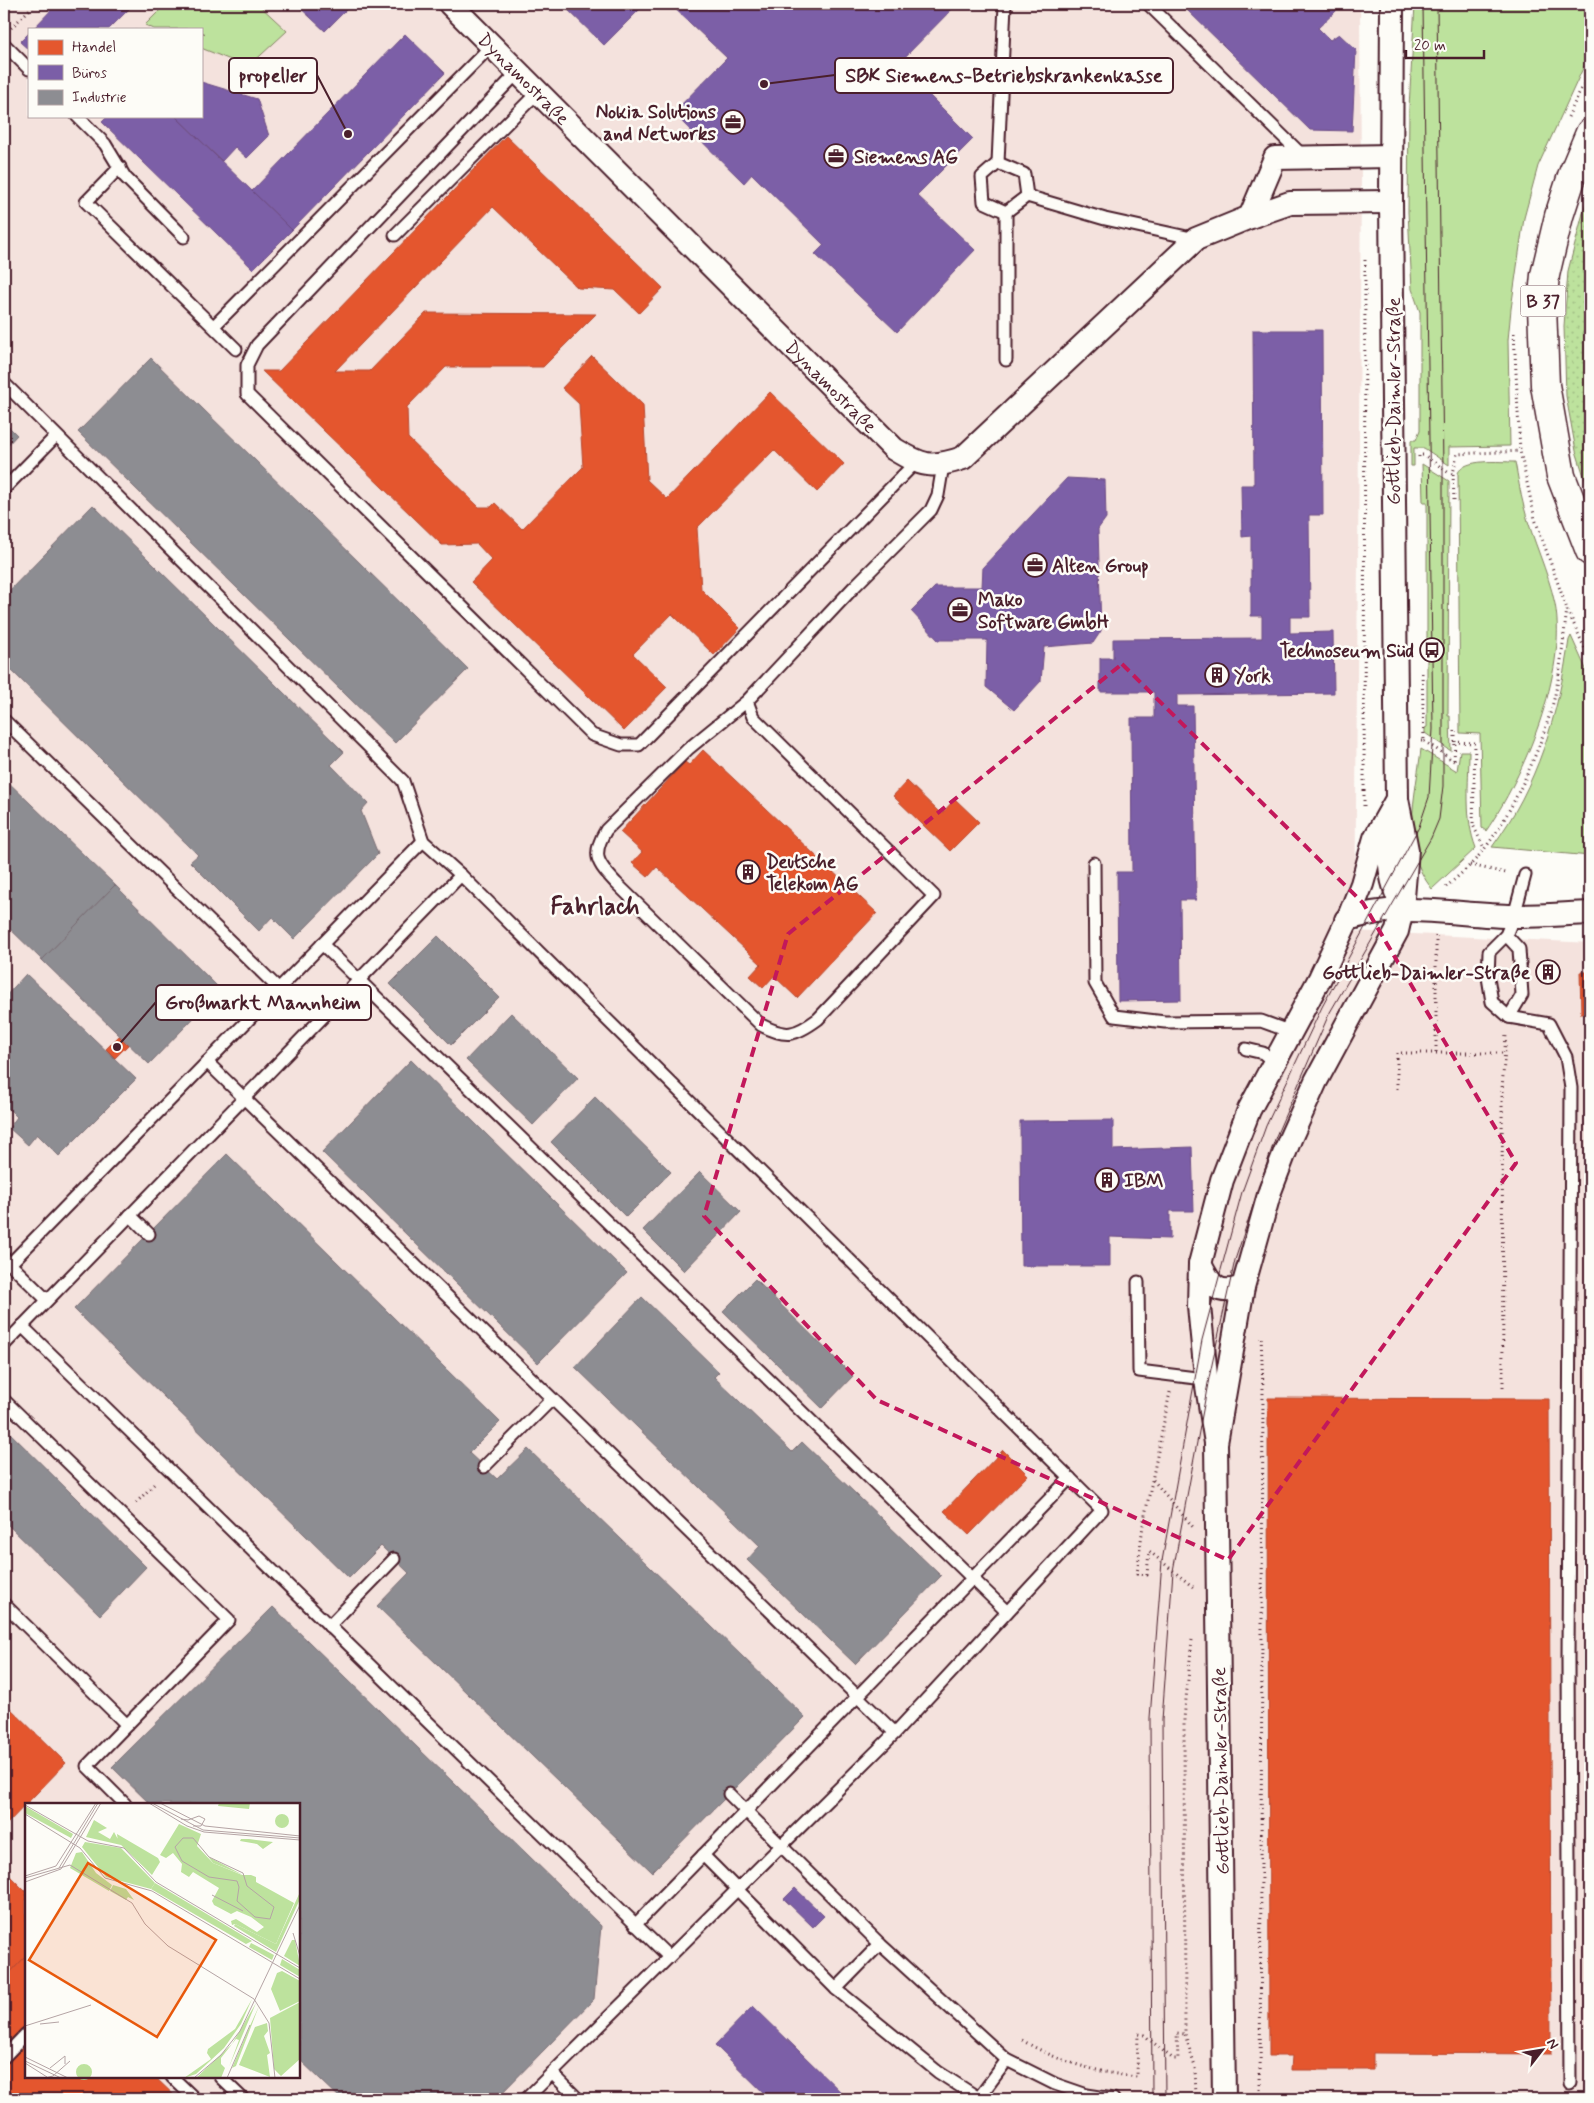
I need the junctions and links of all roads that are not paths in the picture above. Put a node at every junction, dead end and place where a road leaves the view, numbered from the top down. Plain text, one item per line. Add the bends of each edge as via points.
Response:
1 (450, 4) edge
2 (1004, 4) edge
3 (1148, 4) edge
4 (1392, 4) edge
5 (4, 44) edge
6 (492, 45) junction
7 (28, 67) edge
8 (519, 71) junction
9 (539, 91) junction
10 (79, 118) edge
11 (1590, 133) edge
12 (1391, 156) junction
13 (1304, 157) junction
14 (998, 164) junction
15 (120, 167) junction
16 (1267, 176) junction
17 (1026, 196) junction
18 (1391, 202) junction
19 (1290, 203) junction
20 (1006, 212) junction
21 (1250, 217) junction
22 (395, 235) dead end
23 (184, 237) dead end
24 (1196, 239) junction
25 (214, 326) junction
26 (236, 349) dead end
27 (1006, 360) dead end
28 (4, 384) edge
29 (56, 436) junction
30 (916, 462) junction
31 (943, 465) junction
32 (4, 489) edge
33 (1590, 551) edge
34 (747, 701) junction
35 (4, 720) edge
36 (1398, 799) junction
37 (423, 841) junction
38 (1094, 863) dead end
39 (461, 875) junction
40 (1524, 875) road end
41 (1402, 909) junction
42 (1590, 913) edge
43 (1346, 920) junction
44 (1510, 926) junction
45 (322, 944) junction
46 (359, 980) junction
47 (279, 989) junction
48 (1508, 1017) junction
49 (1291, 1032) junction
50 (1246, 1049) dead end
51 (207, 1062) junction
52 (1275, 1063) junction
53 (244, 1098) junction
54 (130, 1215) junction
55 (149, 1234) dead end
56 (7, 1261) edge
57 (1200, 1264) junction
58 (1138, 1282) dead end
59 (1243, 1287) junction
60 (47, 1300) junction
61 (22, 1326) junction
62 (4, 1345) edge
63 (1229, 1374) junction
64 (1206, 1378) junction
65 (552, 1399) junction
66 (4, 1400) edge
67 (1216, 1443) junction
68 (484, 1467) dead end
69 (1070, 1478) junction
70 (394, 1559) dead end
71 (973, 1578) junction
72 (4, 1604) edge
73 (1007, 1612) junction
74 (329, 1626) junction
75 (857, 1697) junction
76 (127, 1725) junction
77 (895, 1734) junction
78 (729, 1794) dead end
79 (124, 1803) edge
80 (747, 1811) junction
81 (783, 1846) junction
82 (703, 1855) junction
83 (737, 1889) junction
84 (635, 1925) junction
85 (880, 1944) junction
86 (669, 1957) junction
87 (836, 1989) junction
88 (25, 2035) edge
89 (4, 2057) edge
90 (1007, 2060) junction
91 (552, 2073) junction
92 (173, 2078) edge
93 (223, 2080) edge
94 (1570, 2084) dead end
95 (195, 2099) edge
96 (243, 2099) edge
97 (526, 2099) edge
98 (578, 2099) edge
99 (979, 2099) edge
100 (1113, 2099) edge
101 (1224, 2099) edge

1 - 6 street, Dynamostraße
2 - 14 lane
3 - 13 lane
4 - 12 street, Gottlieb-Daimler-Straße
5 - 7 lane
6 - 8 street, Dynamostraße
6 - 25 lane
8 - 9 street, Dynamostraße
8 - 30 lane via 257,345 247,364 247,394 592,735 621,745 639,745
9 - 22 lane
9 - 30 street, Dynamostraße via 894,449
10 - 15 lane via 105,144
11 - 33 main road, B 37 via 1558,216 1545,275 1542,307 1545,385 1561,476
12 - 13 street
12 - 18 street, Gottlieb-Daimler-Straße
13 - 16 street via 1275,158
14 - 17 lane via 1024,174
14 - 20 lane via 982,177 984,202
15 - 23 lane via 125,177
15 - 25 lane via 86,202
16 - 19 street via 1268,184
16 - 21 street
17 - 20 lane
17 - 24 lane via 1105,219
18 - 19 street, Dynamostraße
18 - 36 street, Gottlieb-Daimler-Straße
19 - 21 street, Dynamostraße
20 - 27 lane
21 - 24 street, Dynamostraße
24 - 31 street, Dynamostraße via 963,458
25 - 26 lane
28 - 29 lane
29 - 32 lane
29 - 37 lane via 403,782
30 - 31 street, Dynamostraße
31 - 34 lane via 938,495 931,510
34 - 34 lane via 752,717 934,896 818,1019 803,1030 790,1034 777,1034 761,1025 603,870 597,858 598,843 606,830 688,749
35 - 47 lane
36 - 41 street, Gottlieb-Daimler-Straße via 1407,850
36 - 43 street, Gottlieb-Daimler-Straße via 1375,838 1362,884
37 - 39 lane
37 - 45 lane
38 - 49 lane via 1095,982 1114,1016 1165,1022 1261,1021
39 - 46 lane
39 - 69 lane
40 - 44 lane
41 - 43 street via 1373,911
41 - 44 street
41 - 59 street, Gottlieb-Daimler-Straße via 1397,931 1316,1081 1290,1139 1270,1191
42 - 44 street
43 - 49 street, Gottlieb-Daimler-Straße
44 - 48 lane via 1519,949 1522,995
44 - 48 lane via 1489,952 1488,977 1492,1002
45 - 46 lane
45 - 47 lane
46 - 53 lane
46 - 71 lane
47 - 51 lane
48 - 94 lane via 1549,1024 1566,1057 1570,1088
49 - 52 street, Gottlieb-Daimler-Straße
50 - 52 lane via 1263,1053
51 - 53 lane
51 - 56 lane
52 - 57 street, Gottlieb-Daimler-Straße via 1250,1110 1222,1180
53 - 54 lane
53 - 65 lane
54 - 55 lane
54 - 60 lane
56 - 60 lane
57 - 59 street via 1208,1280 1217,1288 1228,1291
57 - 64 street, Gottlieb-Daimler-Straße via 1199,1306
58 - 64 lane via 1139,1371
59 - 63 street, Gottlieb-Daimler-Straße
60 - 61 lane
61 - 62 lane
61 - 74 lane
63 - 64 lane
63 - 67 street, Gottlieb-Daimler-Straße
64 - 67 street, Gottlieb-Daimler-Straße
65 - 68 lane
65 - 75 lane
66 - 76 lane via 229,1620
67 - 101 street, Gottlieb-Daimler-Straße
69 - 71 lane
69 - 73 lane via 1102,1510
70 - 74 lane
71 - 73 lane
71 - 75 lane
72 - 76 lane
73 - 77 lane
74 - 84 lane
75 - 77 lane
75 - 80 lane
76 - 79 lane via 87,1766
77 - 81 lane
78 - 80 lane
80 - 81 lane
80 - 82 lane
81 - 83 lane
81 - 85 lane
82 - 83 lane
82 - 84 lane
83 - 86 lane
83 - 87 lane
84 - 86 lane
85 - 87 lane
85 - 90 lane
86 - 91 lane
87 - 99 lane via 938,2072
88 - 89 lane
90 - 99 lane
90 - 100 lane via 1055,2084
91 - 97 lane
91 - 98 lane
92 - 95 lane
93 - 96 lane

